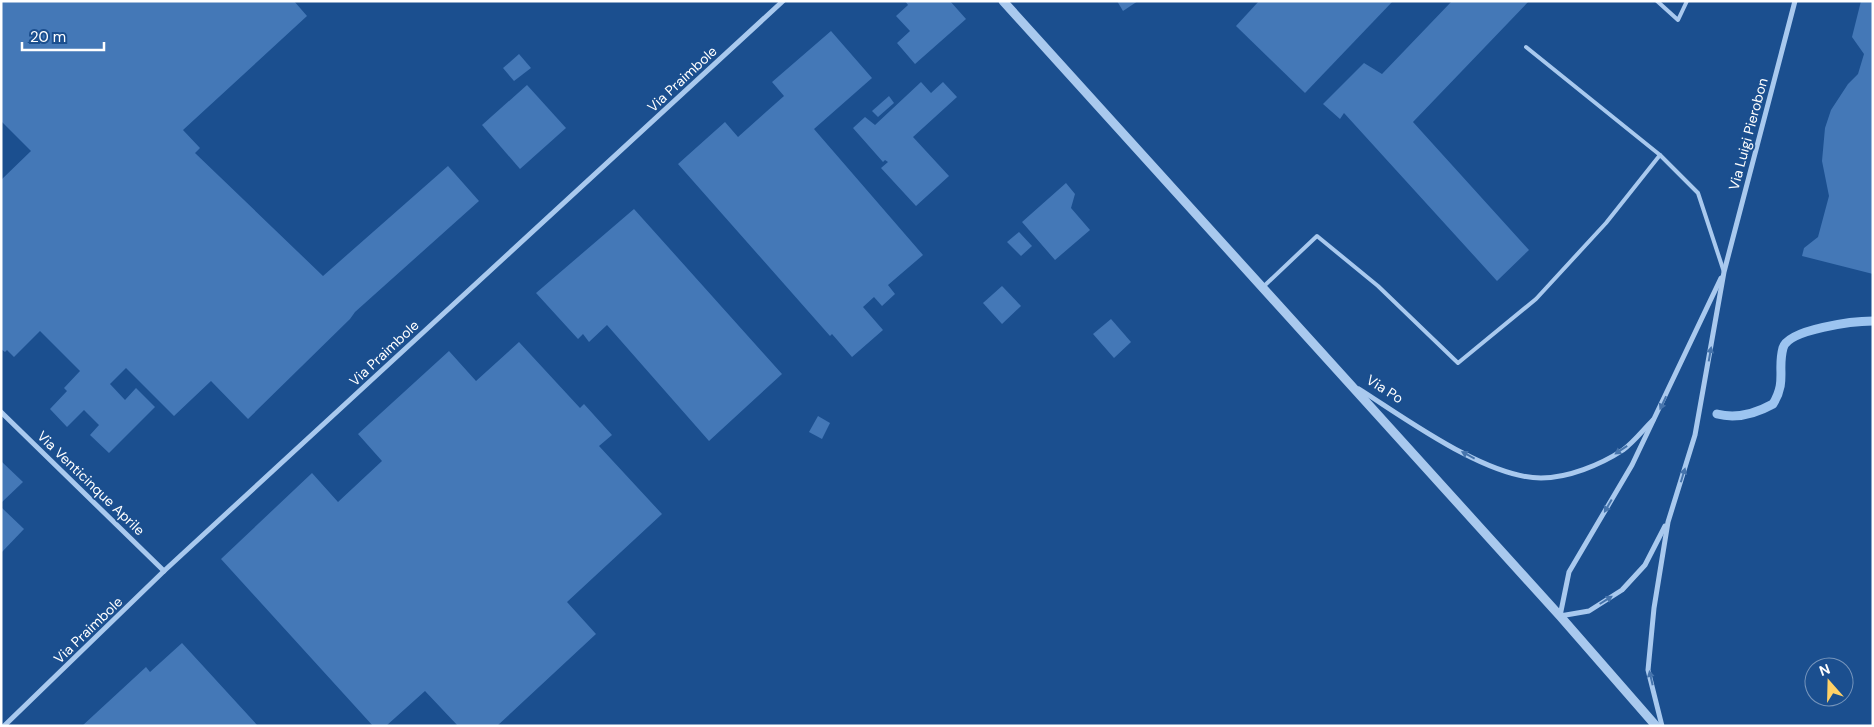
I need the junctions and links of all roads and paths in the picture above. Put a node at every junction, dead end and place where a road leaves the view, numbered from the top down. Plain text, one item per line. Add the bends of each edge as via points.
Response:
1 (783, 1) edge
2 (1003, 1) edge
3 (1657, 1) edge
4 (1688, 1) edge
5 (1795, 1) edge
6 (1526, 47) dead end
7 (1660, 155) junction
8 (1724, 272) junction
9 (1263, 287) junction
10 (1350, 383) junction
11 (1670, 389) joint
12 (1, 412) edge
13 (1656, 417) junction
14 (1668, 522) junction
15 (164, 571) junction
16 (1560, 616) junction
17 (4, 726) edge
18 (1656, 726) edge
19 (1662, 726) edge

1 - 15 street, Via Praimbole
2 - 9 street
3 - 4 lane via 1678,20
5 - 8 street, Via Luigi Pierobon
6 - 7 lane
7 - 8 lane via 1698,193
7 - 9 lane via 1606,223 1536,298 1458,363 1378,286 1317,236
8 - 11 street, Via Luigi Pierobon
14 -> 8 street, Via Luigi Pierobon via 1695,435
9 - 10 street
13 -> 10 street, Via Po via 1624,449 1604,460 1574,473 1541,478 1512,473 1480,461
10 - 16 street, Via Po
11 -> 13 street, Via Po
12 - 15 street, Via Venticinque Aprile
13 -> 16 street, Via Po via 1632,465 1569,572
16 -> 14 street via 1589,611 1622,590 1645,564
19 -> 14 street via 1648,670
15 - 17 street, Via Praimbole
16 - 18 street

